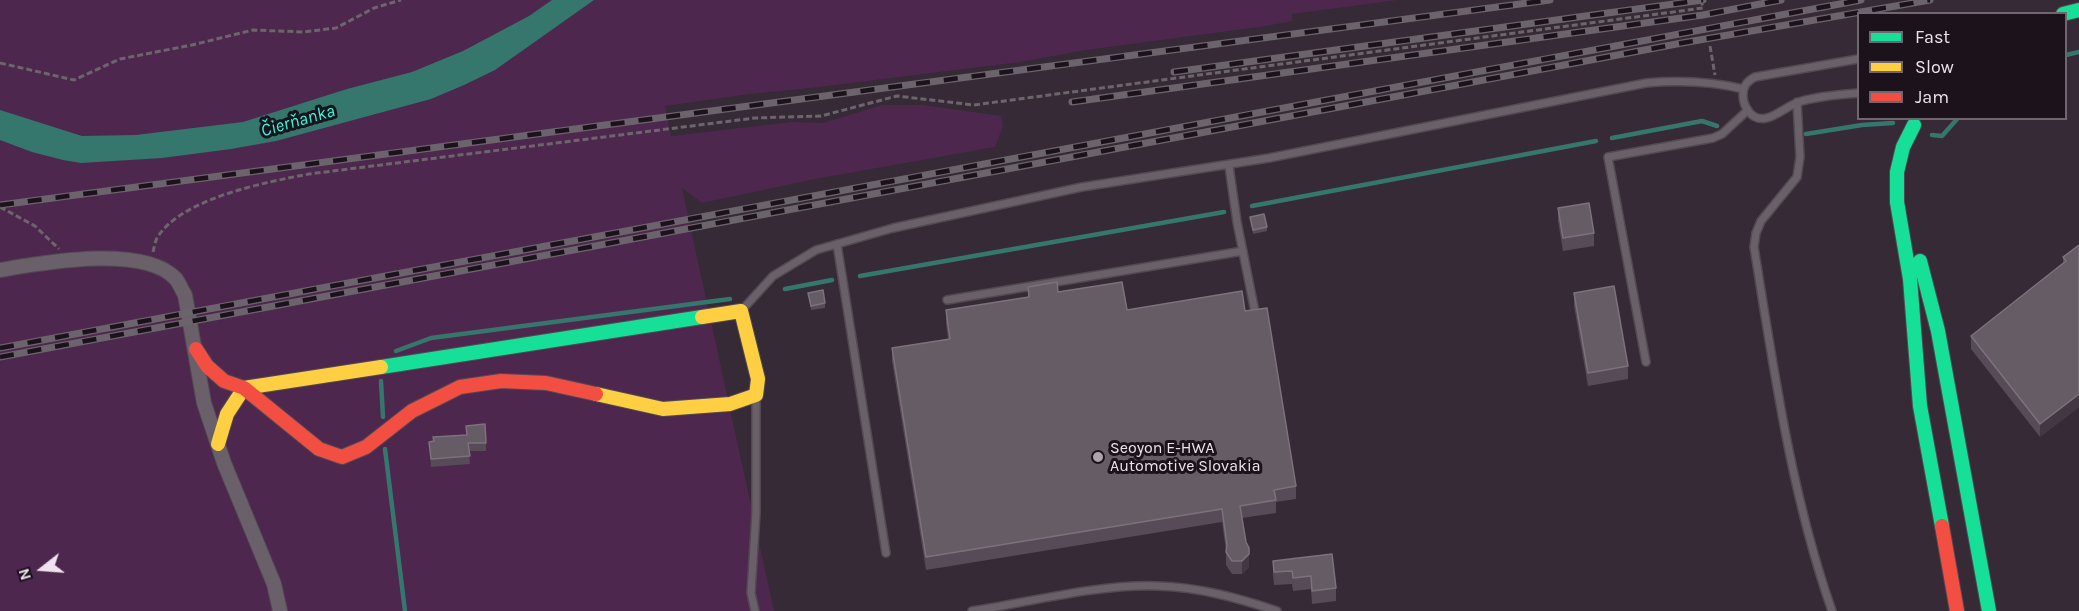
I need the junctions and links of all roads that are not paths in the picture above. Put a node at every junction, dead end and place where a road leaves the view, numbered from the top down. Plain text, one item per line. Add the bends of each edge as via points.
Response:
1 (1857, 59) edge
2 (1743, 89) junction
3 (1857, 93) edge
4 (1797, 102) junction
5 (1748, 110) junction
6 (1913, 121) edge
7 (1229, 166) junction
8 (1911, 191) dead end
9 (1913, 212) dead end
10 (837, 244) junction
11 (1243, 251) junction
12 (0, 270) edge
13 (947, 300) dead end
14 (741, 311) junction
15 (1255, 312) edge
16 (196, 350) junction
17 (1646, 362) dead end
18 (244, 388) junction
19 (756, 396) junction
20 (218, 444) junction
21 (886, 553) dead end
22 (280, 611) edge
23 (755, 611) edge
24 (972, 611) edge
25 (1278, 611) edge
26 (1832, 611) edge
27 (1957, 611) edge
28 (1989, 611) edge

1 - 2 lane via 1755,77
2 - 5 lane
2 - 7 lane via 1686,80 1646,83
3 - 4 lane
4 - 5 lane via 1762,118
4 - 26 lane via 1797,177 1761,221 1754,247 1799,501
5 - 17 lane via 1713,138 1608,157
6 - 8 main road
6 - 27 main road via 1897,172 1897,202 1910,279 1920,406
7 - 10 lane via 1082,187
7 - 11 lane
9 - 28 main road
10 - 14 lane via 816,250 773,276
10 - 21 lane
11 - 13 lane
11 - 15 lane
12 - 16 street via 74,259 134,261 164,270 177,280 184,295
14 - 18 main road
14 - 19 main road via 758,379
16 - 18 main road via 224,381
16 - 20 street via 204,403
18 - 19 main road via 319,449 342,457 366,447 412,411 460,387 501,381 546,383 663,410 730,404
18 - 20 main road via 220,428
19 - 23 lane via 756,513 751,586
20 - 22 street via 274,584
24 - 25 lane via 1082,593 1156,586 1221,594

